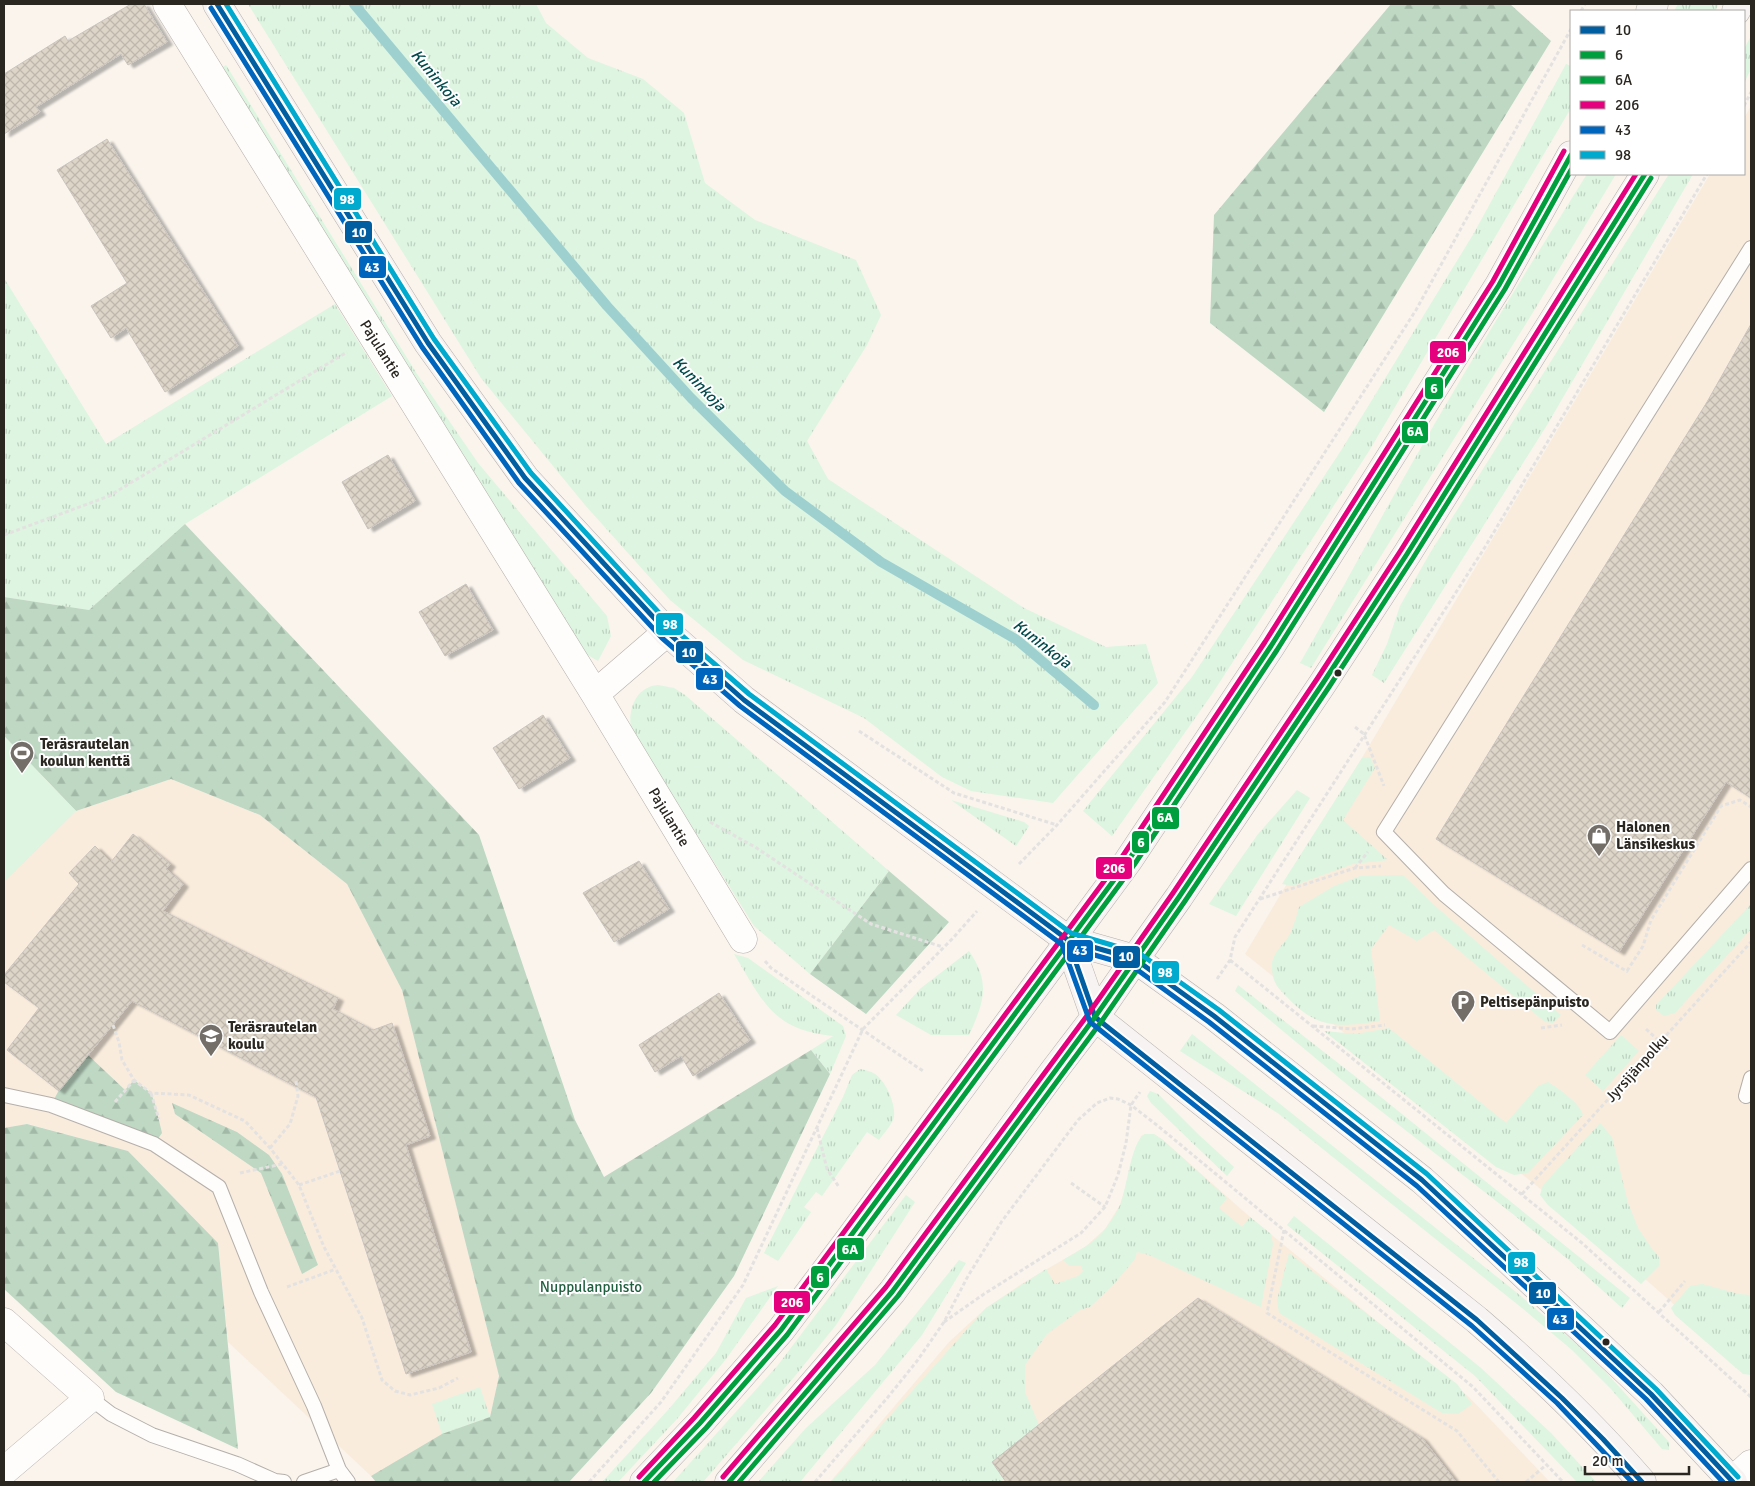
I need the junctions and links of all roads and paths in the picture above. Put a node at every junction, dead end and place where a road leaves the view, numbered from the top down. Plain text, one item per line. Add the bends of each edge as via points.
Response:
1 (167, 4) edge
2 (217, 4) edge
3 (1570, 31) edge
4 (1751, 92) edge
5 (1745, 104) edge
6 (1570, 157) edge
7 (1644, 175) edge
8 (1706, 175) edge
9 (1751, 248) edge
10 (1746, 268) edge
11 (373, 336) junction
12 (4, 535) edge
13 (667, 632) junction
14 (595, 694) junction
15 (1356, 727) dead end
16 (859, 732) dead end
17 (1364, 734) junction
18 (1751, 807) edge
19 (1395, 814) junction
20 (704, 819) dead end
21 (1057, 825) junction
22 (1029, 852) dead end
23 (1414, 862) junction
24 (1751, 869) edge
25 (1259, 899) junction
26 (953, 938) dead end
27 (743, 939) joint
28 (1068, 940) junction
29 (1751, 942) edge
30 (1582, 945) dead end
31 (943, 947) junction
32 (1135, 959) junction
33 (1614, 963) dead end
34 (1627, 971) dead end
35 (1095, 1017) junction
36 (113, 1024) dead end
37 (1385, 1025) dead end
38 (1312, 1026) junction
39 (863, 1029) junction
40 (922, 1071) dead end
41 (1751, 1078) edge
42 (296, 1081) dead end
43 (4, 1095) edge
44 (1746, 1096) dead end
45 (1131, 1105) junction
46 (817, 1128) junction
47 (270, 1148) junction
48 (282, 1164) junction
49 (340, 1171) dead end
50 (1071, 1183) dead end
51 (299, 1185) junction
52 (219, 1187) junction
53 (839, 1187) dead end
54 (1522, 1194) junction
55 (1105, 1207) junction
56 (1284, 1230) junction
57 (336, 1269) junction
58 (1685, 1281) dead end
59 (263, 1296) junction
60 (1659, 1312) junction
61 (4, 1322) edge
62 (944, 1322) junction
63 (458, 1378) dead end
64 (1751, 1397) edge
65 (90, 1398) junction
66 (1546, 1465) junction
67 (339, 1470) junction
68 (4, 1471) edge
69 (1737, 1478) edge
70 (284, 1482) edge
71 (304, 1482) edge
72 (348, 1482) edge
73 (589, 1482) edge
74 (644, 1482) edge
75 (729, 1482) edge
76 (815, 1482) edge
77 (1500, 1482) edge
78 (1526, 1482) edge
79 (1563, 1482) edge
80 (1642, 1482) edge

1 - 11 street, Pajulantie
2 - 13 main road via 428,343 524,478
3 - 21 path via 1416,310 1176,686
4 - 5 path
6 - 28 main road via 1499,285 1276,638 1128,861
7 - 32 main road via 1407,554 1179,898
8 - 17 path via 1485,547
9 - 10 lane
10 - 19 lane
11 - 12 path via 109,496
11 - 14 street, Pajulantie
13 - 14 street
13 - 28 main road via 744,700
14 - 27 street, Pajulantie
15 - 17 path
16 - 21 path via 954,793
17 - 19 path
17 - 25 path
18 - 34 path via 1740,800 1721,806 1651,920 1643,946
19 - 23 lane via 1384,832
20 - 31 path via 755,847 871,924
21 - 22 path
23 - 24 lane via 1444,894 1610,1032
23 - 25 path via 1355,868
25 - 38 path via 1235,937 1230,960
26 - 31 path
27 - 39 path via 771,968
28 - 32 main road
28 - 35 main road
28 - 74 main road via 781,1330
29 - 54 path, Jyrsijänpolku
30 - 33 path
31 - 39 path
32 - 35 main road
32 - 69 main road via 1214,1016 1422,1180
35 - 75 main road via 892,1292
35 - 80 main road via 1498,1339 1564,1400
36 - 47 path via 122,1060 134,1080 151,1093 189,1095 245,1121
37 - 38 path via 1352,1030
38 - 54 path
39 - 40 path
39 - 46 path
41 - 44 lane
42 - 47 path via 298,1096 290,1124
43 - 52 lane via 51,1105 154,1144
45 - 55 path via 1124,1151
45 - 56 path
45 - 62 path via 1110,1098 1078,1120 1002,1221
46 - 53 path via 828,1169
46 - 73 path via 743,1285 662,1402
47 - 48 path
48 - 51 path
48 - 52 path via 236,1174
49 - 51 path
50 - 55 path
51 - 57 path
52 - 59 lane
54 - 60 path
55 - 62 path via 1082,1233
56 - 66 path via 1473,1387
56 - 77 path via 1267,1313 1458,1431
57 - 59 path
57 - 63 path via 362,1318 382,1380 395,1391 410,1395 439,1388
58 - 60 path
59 - 67 lane via 314,1406
60 - 64 path
61 - 65 street
62 - 76 path via 888,1397
65 - 68 street
65 - 70 lane via 111,1414 152,1435
66 - 78 path
66 - 79 path
67 - 71 lane
67 - 72 lane

